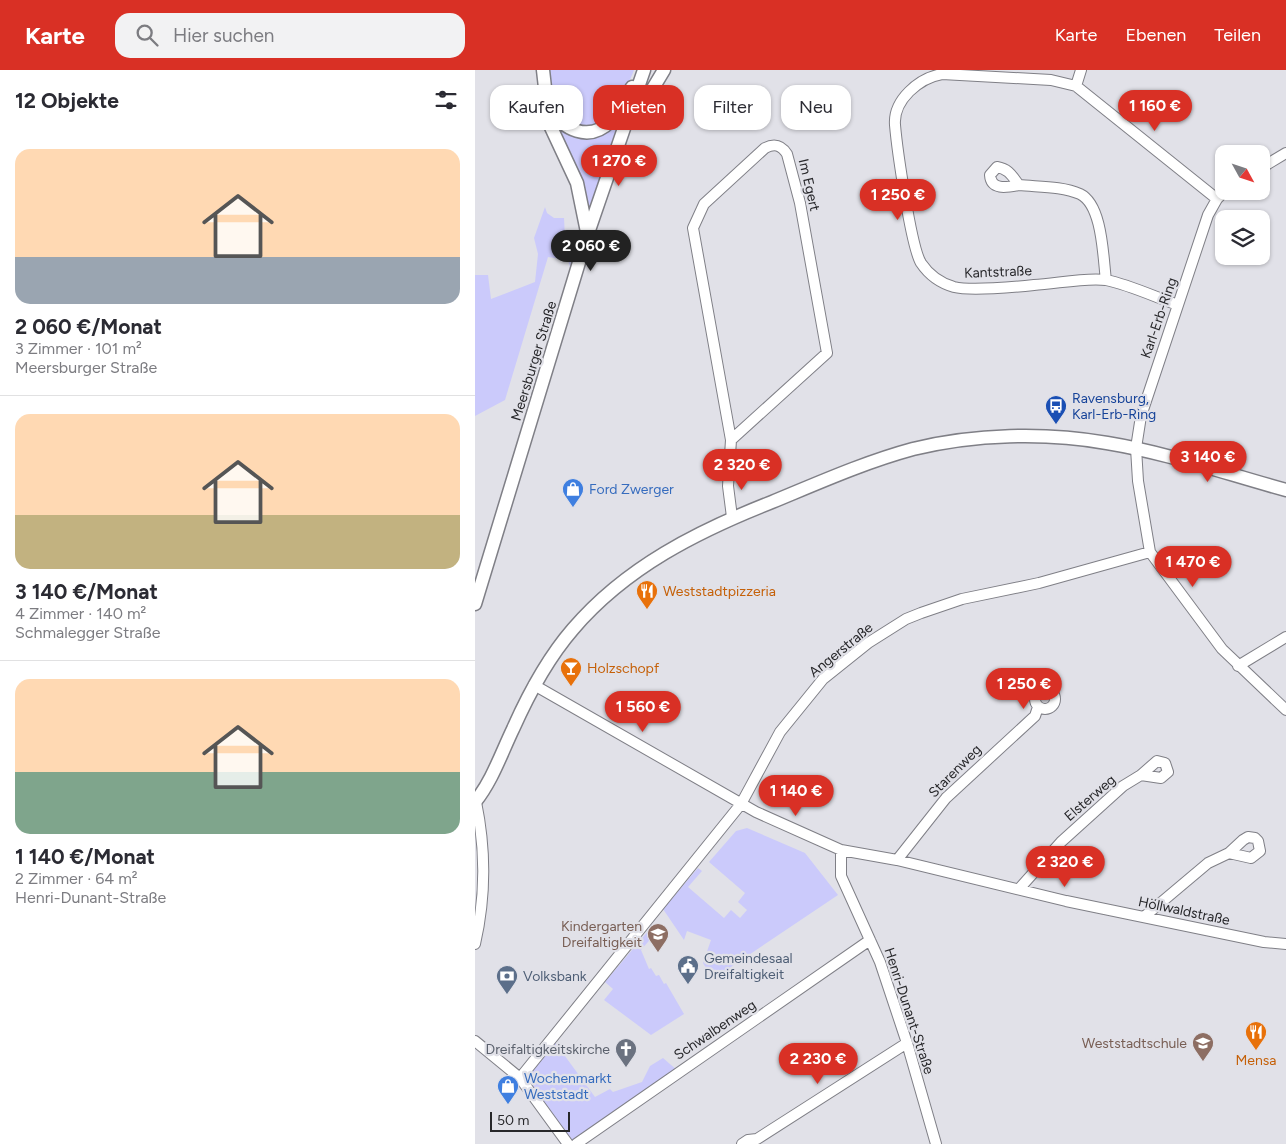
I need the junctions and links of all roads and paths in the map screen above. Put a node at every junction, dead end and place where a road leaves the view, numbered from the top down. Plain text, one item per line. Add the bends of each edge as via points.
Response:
1 (543, 70) edge
2 (643, 70) edge
3 (664, 70) edge
4 (1081, 70) edge
5 (942, 72) edge
6 (544, 85) edge
7 (638, 85) edge
8 (656, 85) edge
9 (1076, 86) junction
10 (552, 130) edge
11 (575, 130) edge
12 (623, 130) edge
13 (1286, 153) edge
14 (1270, 163) edge
15 (1019, 184) dead end
16 (1215, 197) edge
17 (1216, 200) edge
18 (587, 236) junction
19 (1105, 280) junction
20 (1178, 305) junction
21 (731, 440) junction
22 (1136, 448) junction
23 (1286, 490) edge
24 (732, 517) junction
25 (1150, 552) junction
26 (475, 604) edge
27 (1286, 637) edge
28 (1238, 666) junction
29 (534, 685) junction
30 (1038, 707) dead end
31 (1286, 710) edge
32 (1141, 775) dead end
33 (475, 802) edge
34 (741, 804) junction
35 (841, 850) junction
36 (1229, 853) dead end
37 (897, 860) junction
38 (1019, 889) junction
39 (1145, 916) junction
40 (870, 940) junction
41 (475, 944) edge
42 (1286, 944) edge
43 (475, 1041) edge
44 (907, 1043) junction
45 (520, 1078) junction
46 (568, 1144) edge
47 (575, 1144) edge
48 (742, 1144) edge
49 (936, 1144) edge

1 - 6 street
2 - 7 street, Meersburger Straße
2 - 11 street via 612,120 591,131
3 - 8 street
4 - 9 street
5 - 9 street, Kantstraße via 1051,80
5 - 19 street, Kantstraße via 910,90 898,108 895,123 920,262 938,281 955,288
9 - 16 street
10 - 18 street via 577,183
12 - 18 street, Meersburger Straße
13 - 14 street
15 - 19 street via 1082,195 1092,207 1100,227
17 - 20 street, Karl-Erb-Ring via 1208,215
18 - 26 street, Meersburger Straße
19 - 20 street, Kantstraße
20 - 22 street, Karl-Erb-Ring via 1141,416
21 - 21 street, Im Egert via 827,353 800,203 787,154 777,145 765,148 704,204 693,228
21 - 24 street, Im Egert via 728,486
22 - 23 street
22 - 24 street via 1049,438 999,438 936,445 874,461
22 - 25 street, Karl-Erb-Ring
24 - 29 street via 667,551 611,592 572,630
25 - 28 street
25 - 34 street, Angerstraße via 1039,583 961,599 906,619 851,656 817,685 780,732
27 - 28 street
28 - 31 street
29 - 33 street via 490,778
29 - 34 street
30 - 37 street, Starenweg via 1035,716 946,798
32 - 38 street, Elsterweg via 1123,786 1061,842
33 - 41 street via 483,838 484,890
34 - 35 street
34 - 45 street, Angerstraße
35 - 37 street, Höllwaldstraße
35 - 40 street, Henri-Dunant-Straße via 841,876
36 - 39 street via 1208,863
37 - 38 street, Höllwaldstraße
38 - 39 street, Höllwaldstraße
39 - 42 street, Höllwaldstraße via 1263,942
40 - 44 street, Henri-Dunant-Straße
40 - 47 street, Schwalbenweg
43 - 45 street
44 - 48 street via 757,1139
44 - 49 street, Henri-Dunant-Straße
45 - 46 street

